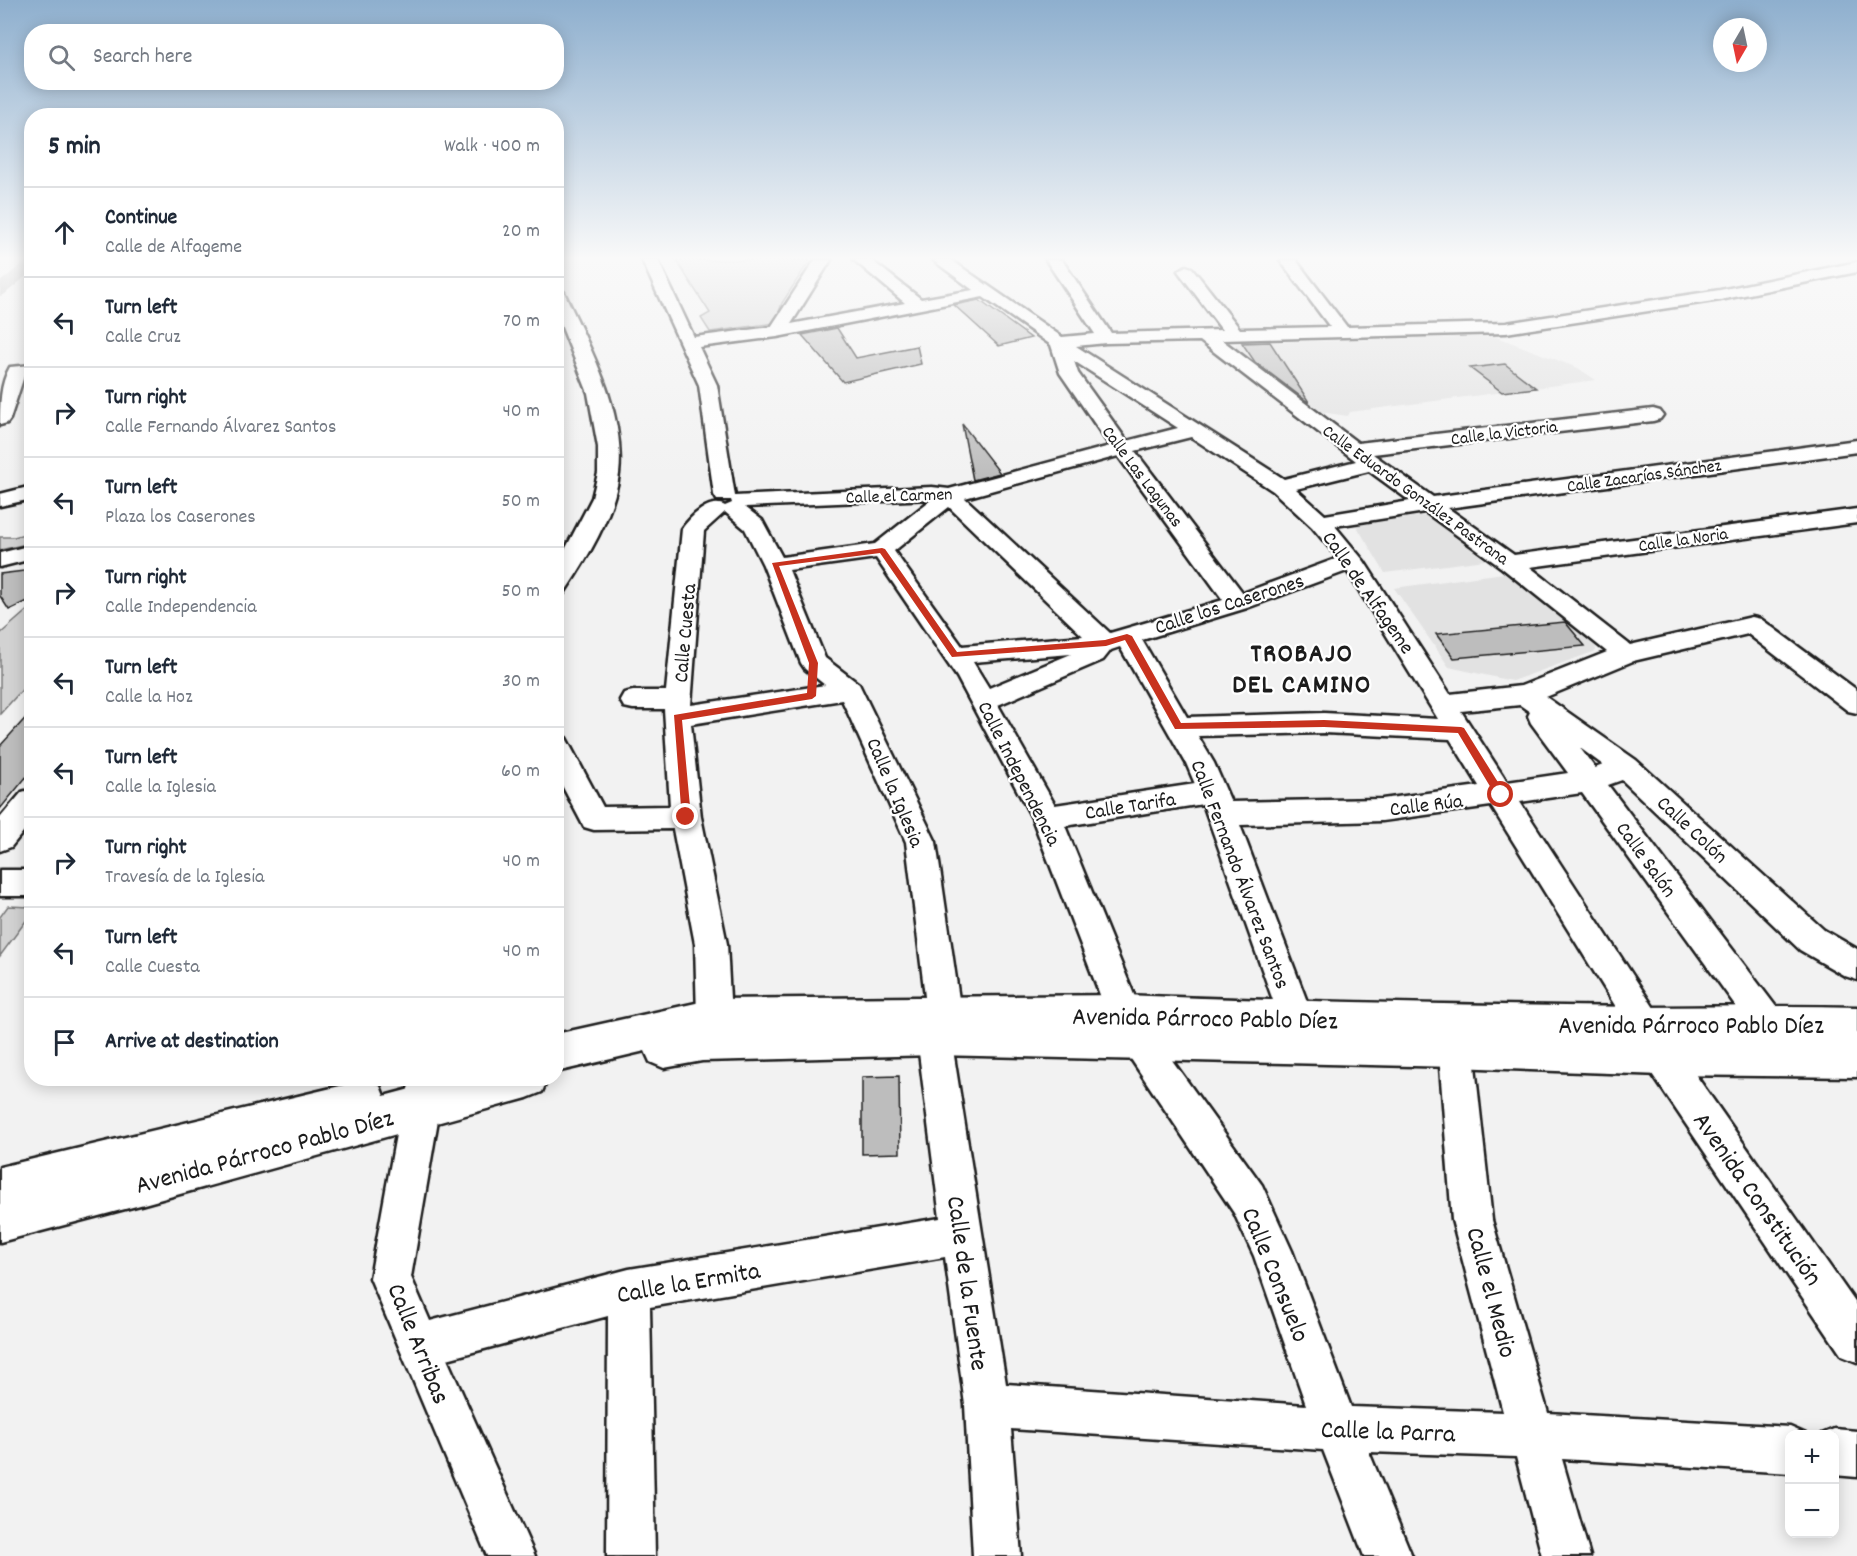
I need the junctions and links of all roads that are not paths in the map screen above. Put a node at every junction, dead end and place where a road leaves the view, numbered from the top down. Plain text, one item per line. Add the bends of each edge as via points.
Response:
1 (574, 333) edge
2 (683, 333) edge
3 (772, 333) edge
4 (1044, 333) edge
5 (1102, 333) edge
6 (1233, 333) edge
7 (1343, 333) joint
8 (1356, 333) edge
9 (1235, 335) junction
10 (1205, 336) junction
11 (1106, 338) junction
12 (688, 343) junction
13 (1059, 343) junction
14 (579, 344) junction
15 (564, 345) edge
16 (24, 370) edge
17 (1653, 415) dead end
18 (0, 419) edge
19 (1193, 430) junction
20 (1857, 446) edge
21 (1122, 448) junction
22 (1354, 450) junction
23 (1375, 463) junction
24 (1281, 486) junction
25 (24, 494) edge
26 (950, 496) junction
27 (0, 500) edge
28 (729, 504) junction
29 (1431, 504) junction
30 (1857, 516) edge
31 (1320, 522) junction
32 (882, 550) junction
33 (24, 554) edge
34 (0, 560) edge
35 (1352, 561) junction
36 (1510, 563) junction
37 (775, 565) junction
38 (564, 573) edge
39 (1238, 603) junction
40 (1116, 640) junction
41 (1626, 654) junction
42 (955, 655) junction
43 (814, 663) junction
44 (850, 690) junction
45 (1525, 695) junction
46 (812, 696) junction
47 (633, 700) dead end
48 (983, 701) junction
49 (1445, 704) junction
50 (1857, 704) edge
51 (677, 709) junction
52 (1178, 727) junction
53 (1461, 730) junction
54 (564, 761) edge
55 (1626, 767) junction
56 (1590, 781) junction
57 (1501, 795) junction
58 (1217, 803) junction
59 (24, 810) edge
60 (686, 817) junction
61 (1047, 818) junction
62 (0, 839) edge
63 (0, 883) edge
64 (24, 883) edge
65 (1852, 958) edge
66 (714, 1017) junction
67 (1297, 1020) junction
68 (1768, 1023) junction
69 (939, 1025) junction
70 (1857, 1025) edge
71 (1131, 1027) junction
72 (1454, 1035) junction
73 (1654, 1041) junction
74 (1857, 1041) edge
75 (1857, 1058) edge
76 (564, 1065) edge
77 (564, 1067) edge
78 (455, 1086) edge
79 (433, 1090) edge
80 (0, 1190) edge
81 (0, 1219) edge
82 (961, 1234) junction
83 (628, 1290) junction
84 (1857, 1341) edge
85 (419, 1345) junction
86 (987, 1405) junction
87 (1337, 1429) junction
88 (1533, 1435) junction
89 (1785, 1450) edge
90 (1839, 1452) edge
91 (1857, 1454) edge
92 (511, 1556) edge
93 (632, 1556) edge
94 (997, 1556) edge
95 (1388, 1556) edge
96 (1566, 1556) edge

1 - 14 street
2 - 12 street
3 - 12 street
4 - 13 street, Calle de Alfageme
5 - 11 street
6 - 9 street
7 - 8 street
7 - 9 street
9 - 10 street
10 - 11 street
10 - 22 street, Calle Eduardo González Pastrana
11 - 13 street
12 - 28 street via 708,385
13 - 19 street, Calle de Alfageme
13 - 21 street, Calle Las Lagunas via 1069,373
14 - 15 street
14 - 38 street via 607,424 608,472 603,498
16 - 18 street
17 - 22 street, Calle la Victoria
19 - 21 street, Calle el Carmen
19 - 24 street, Calle de Alfageme
20 - 29 street, Calle Zacarías Sánchez
21 - 26 street, Calle el Carmen
21 - 39 street, Calle Las Lagunas
22 - 23 street, Calle Eduardo González Pastrana
23 - 24 street
23 - 29 street, Calle Eduardo González Pastrana
24 - 31 street, Calle de Alfageme
25 - 27 street
26 - 28 street, Calle el Carmen via 932,493
26 - 32 street
26 - 40 street, Calle Fernando Álvarez Santos
28 - 37 street via 754,525
28 - 51 street, Calle Cuesta via 693,529
29 - 31 street, Calle Zacarías Sánchez
29 - 36 street, Calle Eduardo González Pastrana
30 - 36 street, Calle la Noria
31 - 35 street, Calle de Alfageme
32 - 37 street
32 - 42 street, Calle Independencia
33 - 34 street
35 - 39 street, Calle los Caserones
35 - 49 street, Calle de Alfageme
36 - 41 street, Calle Eduardo González Pastrana
37 - 43 street
39 - 40 street, Calle los Caserones
40 - 42 street
40 - 48 street via 1094,654
40 - 52 street, Calle Fernando Álvarez Santos
41 - 45 street
41 - 50 street via 1752,625
42 - 48 street, Calle Independencia
43 - 44 street, Calle la Iglesia
43 - 46 street
44 - 46 street
44 - 69 street, Calle la Iglesia via 921,842
45 - 49 street
45 - 55 street, Calle Colón
45 - 56 street, Calle Salón
46 - 51 street
47 - 51 street
48 - 61 street, Calle Independencia
49 - 53 street, Calle de Alfageme
51 - 60 street, Calle Cuesta
52 - 53 street via 1324,723
52 - 58 street, Calle Fernando Álvarez Santos via 1200,763
53 - 57 street, Calle de Alfageme
54 - 60 street via 594,819
55 - 56 street, Calle Rúa
55 - 65 street, Calle Colón via 1812,940
56 - 57 street, Calle Rúa
56 - 68 street, Calle Salón
57 - 58 street, Calle Rúa via 1382,810
57 - 73 street, Calle de Alfageme
58 - 61 street, Calle Tarifa
58 - 67 street, Calle Fernando Álvarez Santos
59 - 62 street
60 - 66 street, Calle Cuesta via 711,944
61 - 71 street, Calle Independencia
63 - 64 street
66 - 69 main road, Avenida Párroco Pablo Díez
66 - 76 main road via 695,1032
67 - 71 main road, Avenida Párroco Pablo Díez
67 - 72 main road, Avenida Párroco Pablo Díez
68 - 70 main road, Avenida Párroco Pablo Díez
68 - 73 main road, Avenida Párroco Pablo Díez
69 - 71 main road, Avenida Párroco Pablo Díez
69 - 77 main road, Avenida Párroco Pablo Díez via 702,1042
69 - 82 street, Calle de la Fuente
71 - 72 main road, Avenida Párroco Pablo Díez
71 - 87 street, Calle Consuelo via 1248,1199 1272,1251
72 - 73 main road, Avenida Párroco Pablo Díez
72 - 88 street, Calle el Medio via 1472,1220
73 - 74 main road
73 - 75 main road, Avenida Párroco Pablo Díez
73 - 84 street, Avenida Constitución
78 - 79 main road, Avenida Párroco Pablo Díez
79 - 80 main road, Avenida Párroco Pablo Díez
79 - 81 main road, Avenida Párroco Pablo Díez via 144,1182
79 - 85 street, Calle Arribas via 390,1278
82 - 83 street, Calle la Ermita
82 - 86 street, Calle de la Fuente
83 - 85 street, Calle la Ermita
83 - 93 street
85 - 92 street, Calle Arribas
86 - 87 street, Calle la Parra
86 - 94 street, Calle de la Fuente
87 - 88 street, Calle la Parra
87 - 95 street, Calle Consuelo
88 - 89 street, Calle la Parra
88 - 96 street, Calle el Medio
90 - 91 street

